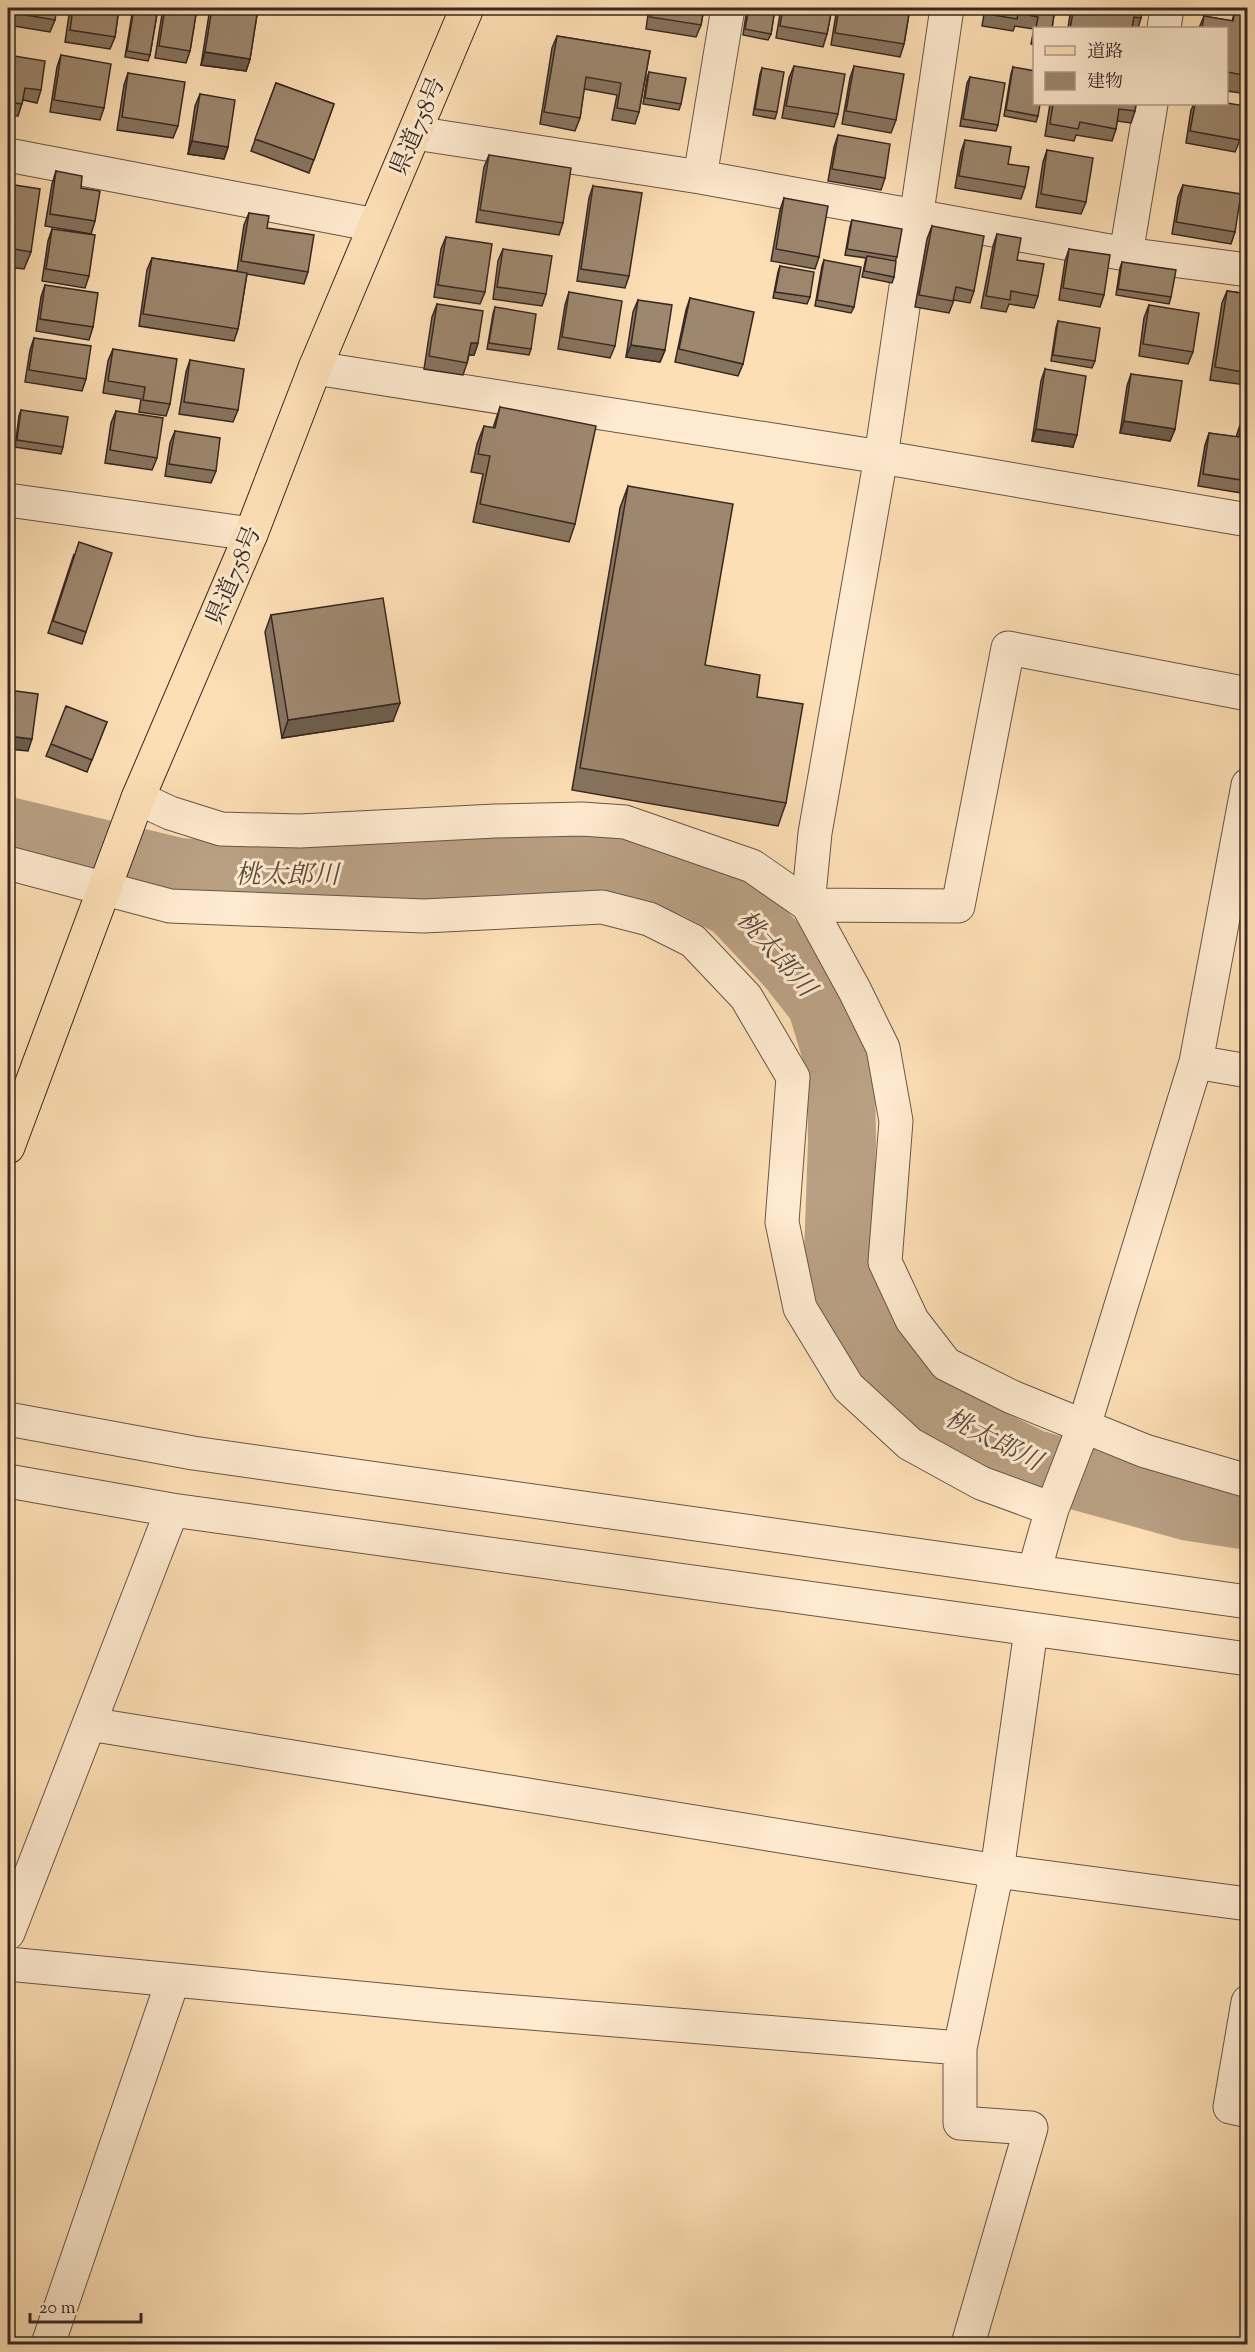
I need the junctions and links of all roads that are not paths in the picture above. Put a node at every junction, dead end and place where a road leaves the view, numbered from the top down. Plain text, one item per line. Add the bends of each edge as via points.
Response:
1 (467, 8) edge
2 (728, 8) edge
3 (947, 8) edge
4 (1167, 8) edge
5 (1164, 27) edge
6 (1151, 105) edge
7 (415, 133) junction
8 (8, 155) edge
9 (700, 177) junction
10 (915, 216) junction
11 (375, 225) junction
12 (1126, 254) junction
13 (1248, 270) edge
14 (315, 368) junction
15 (881, 458) junction
16 (8, 500) edge
17 (1248, 520) edge
18 (251, 534) junction
19 (1248, 694) edge
20 (1248, 785) edge
21 (138, 798) junction
22 (8, 863) edge
23 (103, 891) junction
24 (808, 905) junction
25 (1196, 1062) junction
26 (1248, 1071) edge
27 (8, 1147) edge
28 (8, 1419) edge
29 (1084, 1426) junction
30 (8, 1480) edge
31 (1248, 1481) edge
32 (1052, 1509) junction
33 (172, 1510) junction
34 (1034, 1572) junction
35 (1248, 1602) edge
36 (1031, 1630) junction
37 (1248, 1659) edge
38 (89, 1724) junction
39 (997, 1871) junction
40 (1248, 1904) edge
41 (8, 1933) edge
42 (8, 1964) edge
43 (173, 1980) junction
44 (1248, 2002) edge
45 (960, 2048) junction
46 (1248, 2111) edge
47 (48, 2344) edge
48 (968, 2344) edge

1 - 7 main road, 県道758号
2 - 9 street
3 - 10 street
4 - 5 street
6 - 12 street
7 - 9 street
7 - 11 main road, 県道758号
8 - 11 street
9 - 10 street
10 - 12 street
10 - 15 street
11 - 14 main road, 県道758号
12 - 13 street
14 - 15 street
14 - 18 main road, 県道758号
15 - 17 street
15 - 24 street via 815,833
16 - 18 street
18 - 21 main road, 県道758号
19 - 24 street via 1008,648 958,906
20 - 25 street
21 - 23 main road, 県道758号
21 - 24 street via 221,829 300,831 582,819 625,822 752,866
22 - 23 street
23 - 27 main road, 県道758号
23 - 32 street via 170,906 424,916 602,907 649,919 693,941 746,997 794,1077 782,1222 800,1308 848,1387 910,1444 981,1483
24 - 29 street via 883,1048 896,1121 885,1262 912,1320 946,1364
25 - 26 street
25 - 29 street
28 - 34 street via 193,1453
29 - 31 street via 1157,1455
29 - 32 street
30 - 33 street
32 - 34 street
33 - 36 street
33 - 38 street
34 - 35 street
36 - 37 street
36 - 39 street
38 - 39 street
38 - 41 street
39 - 40 street
39 - 45 street
42 - 43 street
43 - 45 street
43 - 47 street
44 - 46 street via 1230,2107
45 - 48 street via 960,2123 1030,2127

